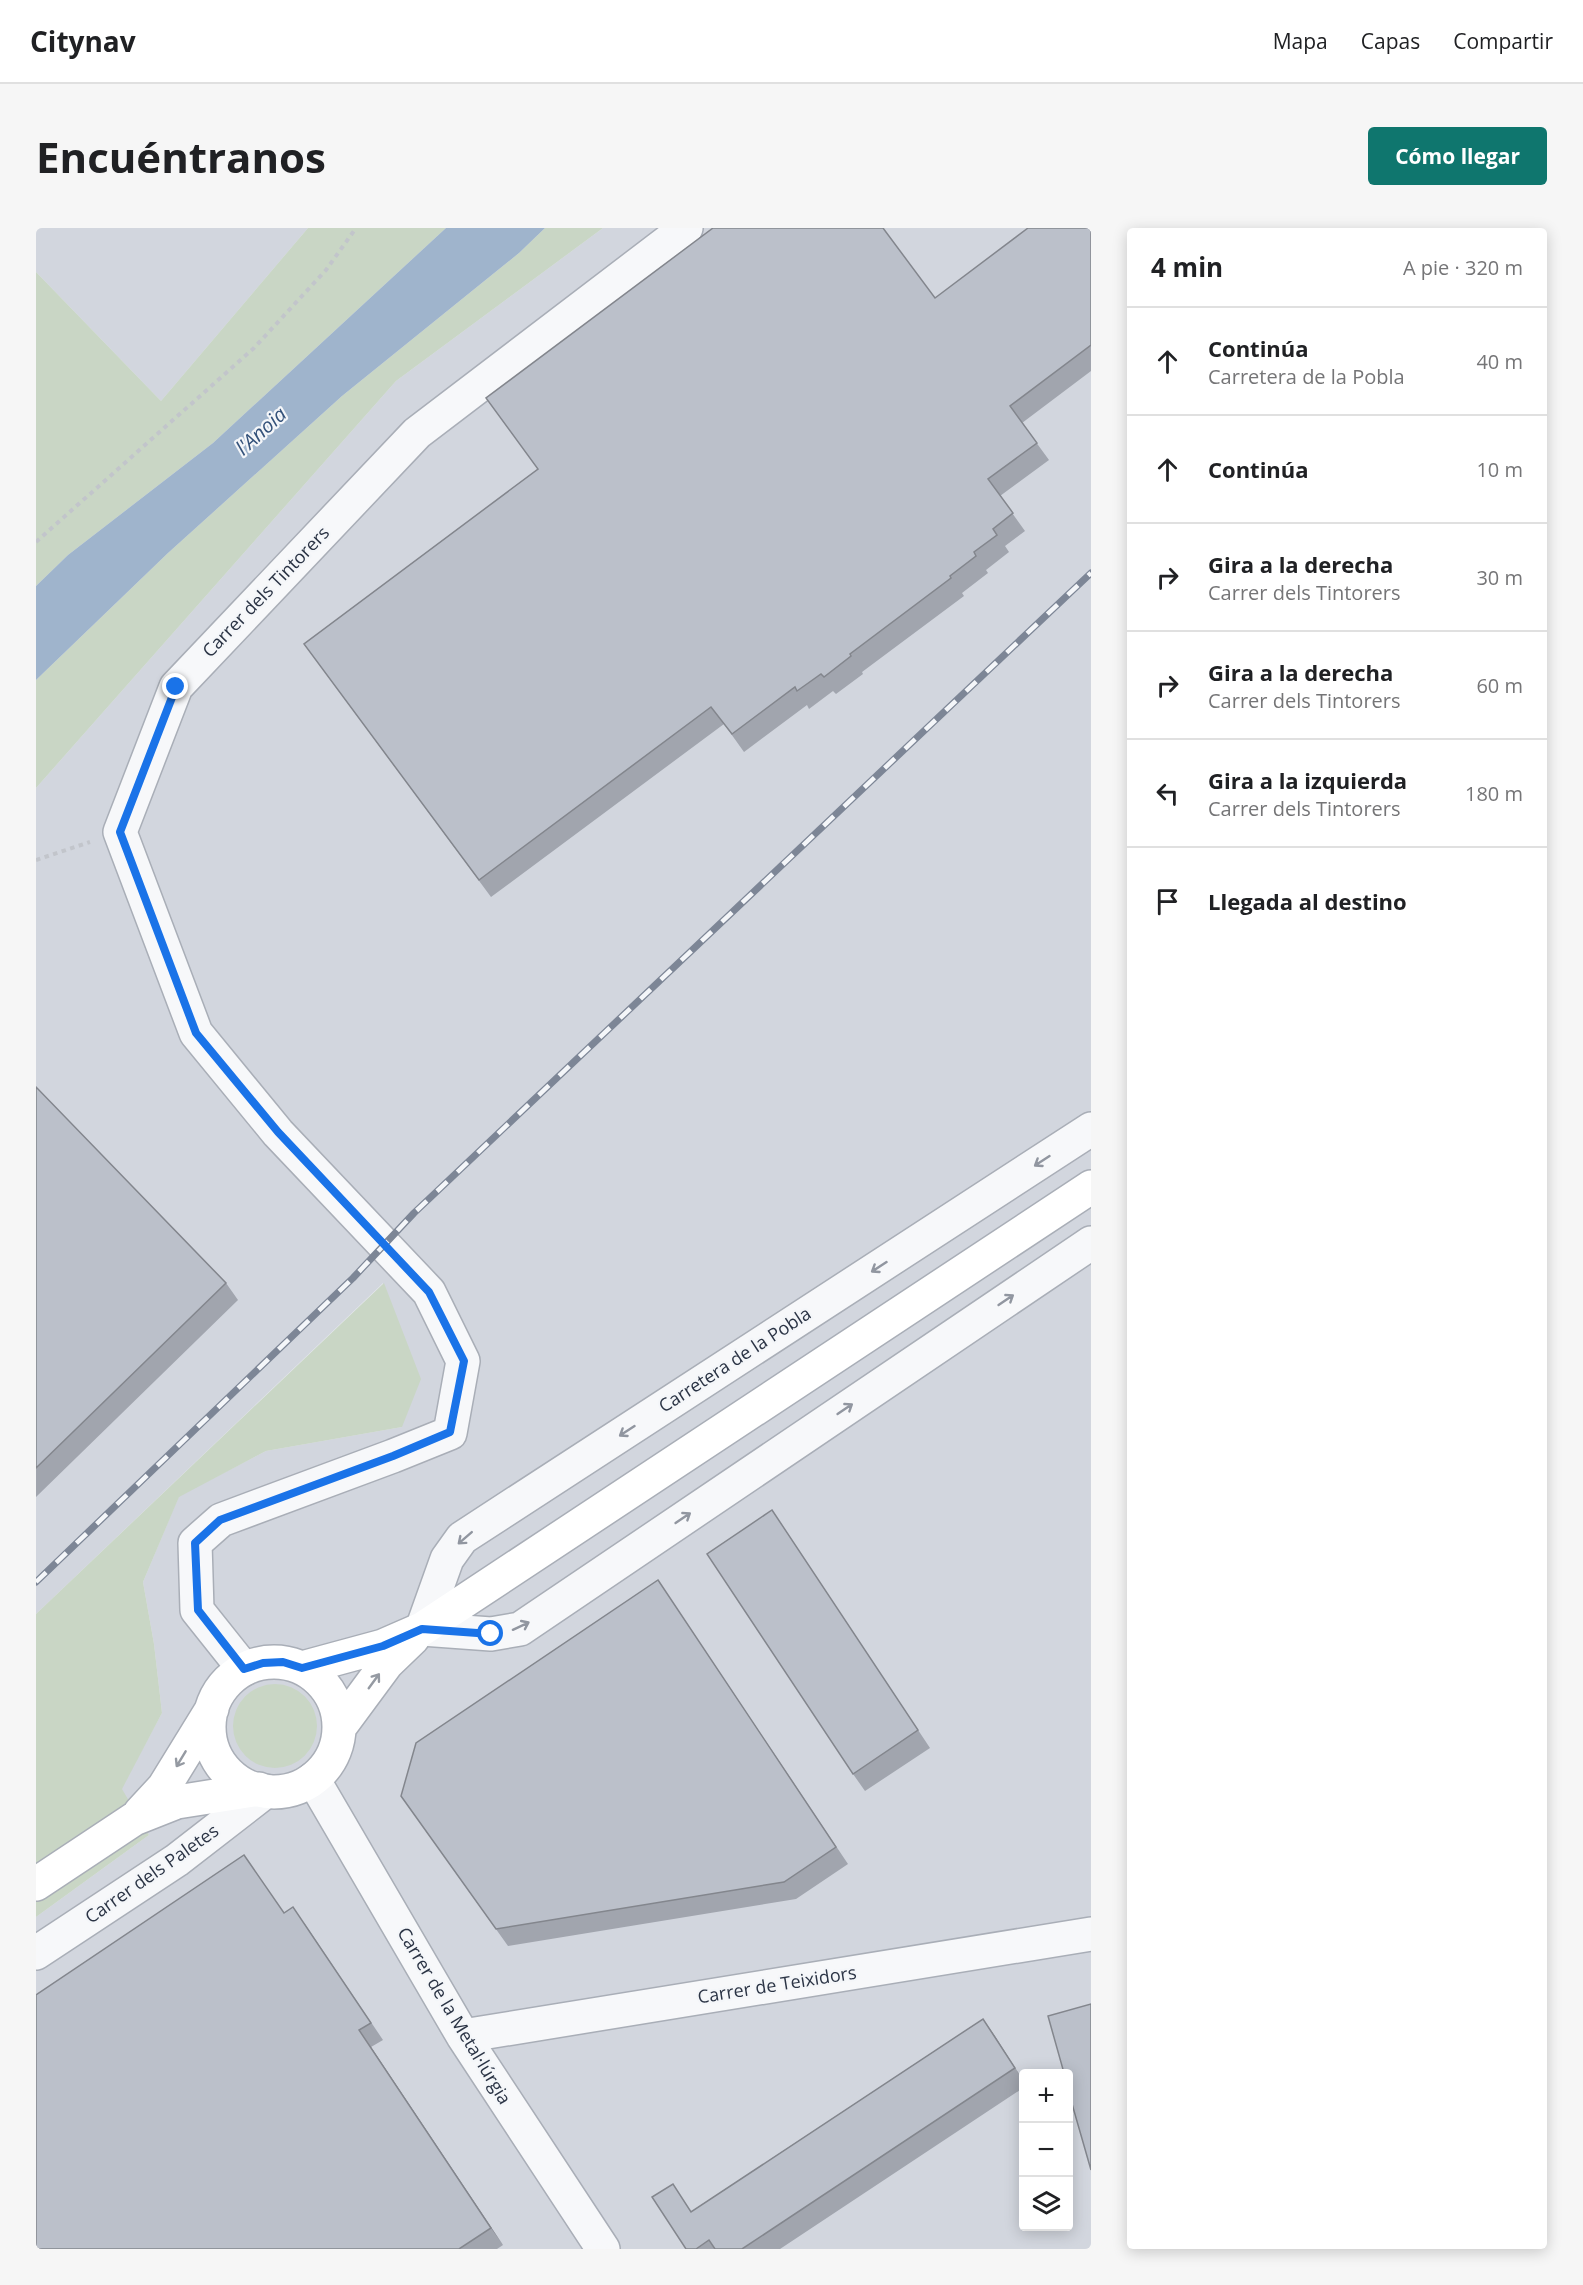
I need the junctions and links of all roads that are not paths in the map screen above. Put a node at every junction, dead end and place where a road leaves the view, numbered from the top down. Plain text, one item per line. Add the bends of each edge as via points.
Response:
1 (686, 228) edge
2 (1091, 1129) edge
3 (1091, 1187) edge
4 (1091, 1243) edge
5 (422, 1629) junction
6 (302, 1668) junction
7 (244, 1669) junction
8 (212, 1709) junction
9 (339, 1728) junction
10 (313, 1779) junction
11 (262, 1790) junction
12 (134, 1820) junction
13 (36, 1884) edge
14 (1091, 1934) edge
15 (36, 1953) edge
16 (463, 2036) junction
17 (603, 2249) edge

1 - 7 street, Carrer dels Tintorers via 417,433 176,687 120,832 196,1033 278,1132 429,1292 464,1361 450,1432 220,1520 195,1543 198,1610
2 -> 5 street, Carretera de la Pobla via 462,1538 447,1559
3 - 5 street, Carretera de la Pobla
5 -> 4 street, Carretera de la Pobla via 491,1634 520,1629
5 - 6 street, Carretera de la Pobla via 383,1646
9 -> 5 street, Carretera de la Pobla via 387,1663
6 - 7 street via 283,1662
6 - 9 street via 330,1692
7 - 8 street via 230,1679
8 - 11 street via 209,1727 219,1761 239,1781
8 -> 12 street via 165,1787
9 - 10 street via 336,1747
10 - 11 street via 282,1791
10 - 16 street, Carrer de la Metal·lúrgia
11 - 12 street via 177,1802
11 - 15 street, Carrer dels Paletes via 177,1860
12 - 13 street
14 - 16 street, Carrer de Teixidors
16 - 17 street, Carrer de la Metal·lúrgia

